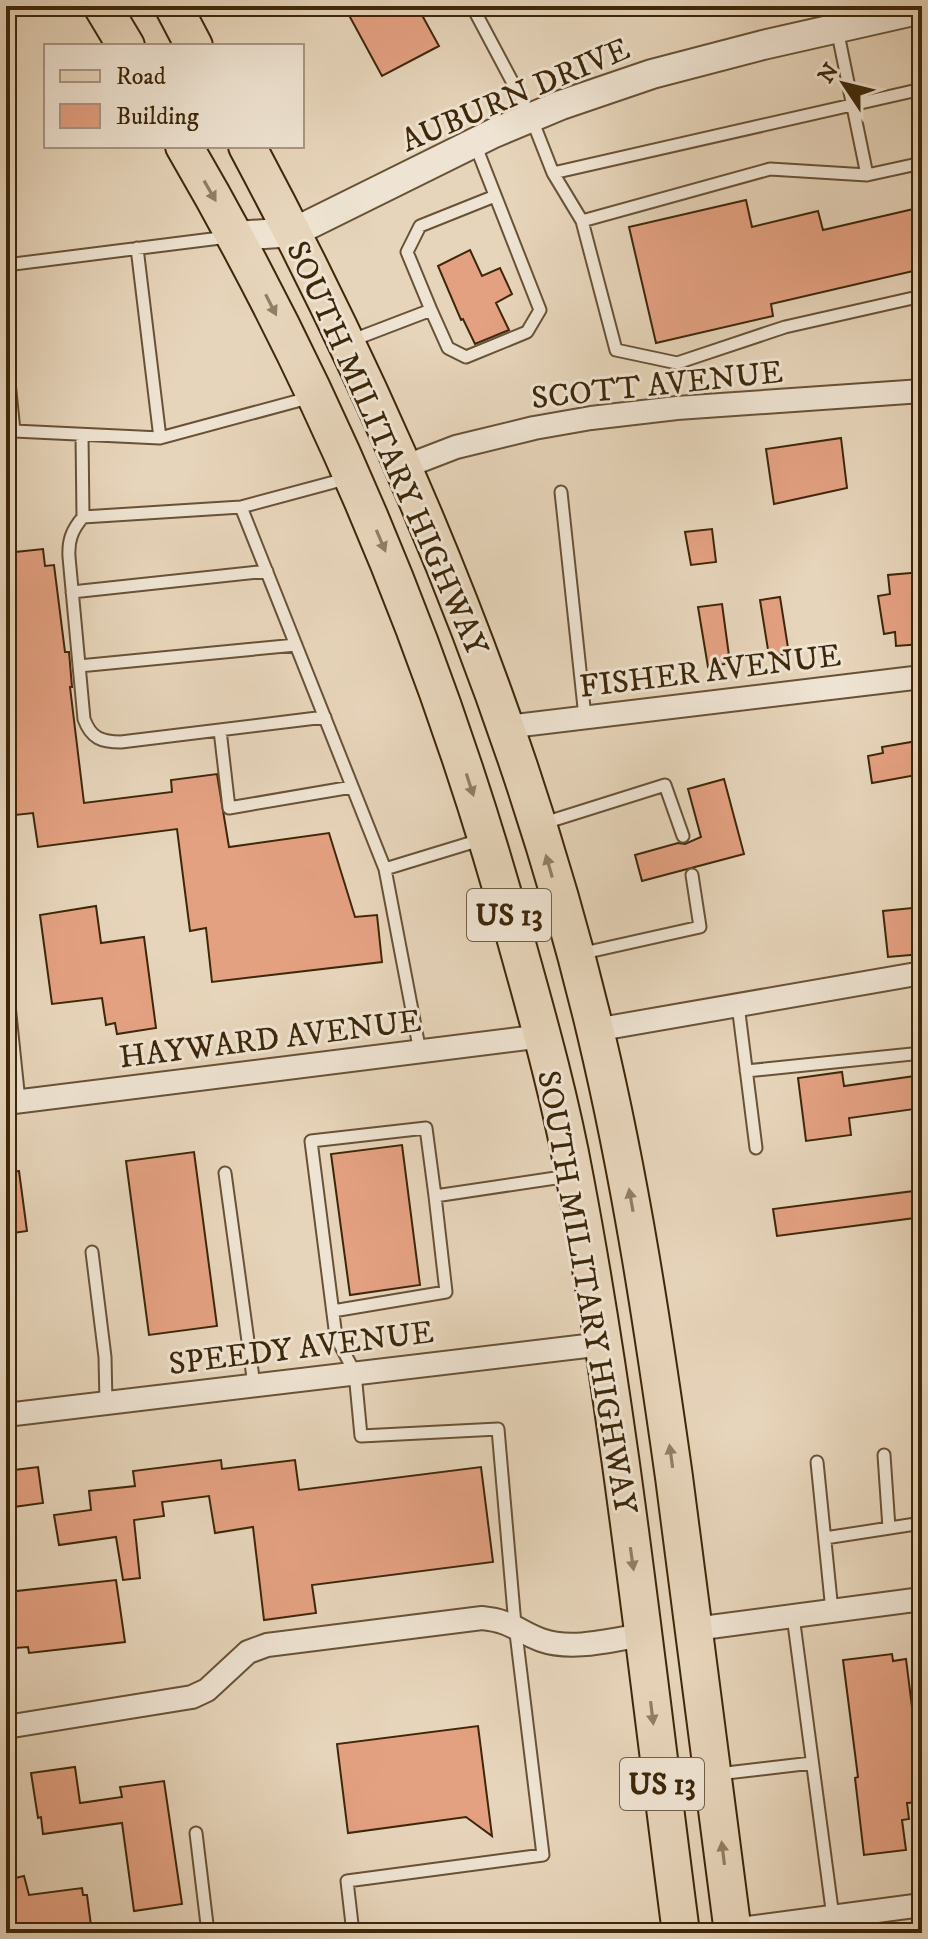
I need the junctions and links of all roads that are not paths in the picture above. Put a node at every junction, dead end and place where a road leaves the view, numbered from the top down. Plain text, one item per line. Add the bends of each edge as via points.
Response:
1 (102, 6) edge
2 (173, 6) edge
3 (472, 6) edge
4 (922, 9) edge
5 (833, 17) edge
6 (125, 44) edge
7 (193, 44) edge
8 (922, 89) edge
9 (852, 106) junction
10 (531, 117) junction
11 (474, 142) junction
12 (185, 148) edge
13 (248, 148) edge
14 (922, 163) edge
15 (553, 173) junction
16 (867, 175) junction
17 (495, 196) junction
18 (582, 221) junction
19 (294, 232) junction
20 (236, 236) junction
21 (137, 248) junction
22 (6, 265) edge
23 (922, 296) edge
24 (431, 310) junction
25 (346, 343) junction
26 (6, 352) edge
27 (922, 391) edge
28 (316, 396) junction
29 (82, 435) junction
30 (160, 438) junction
31 (404, 467) junction
32 (353, 477) junction
33 (561, 492) dead end
34 (241, 507) junction
35 (83, 517) junction
36 (267, 571) junction
37 (72, 592) junction
38 (296, 645) junction
39 (79, 666) junction
40 (922, 677) edge
41 (325, 717) junction
42 (585, 717) junction
43 (506, 727) junction
44 (220, 730) junction
45 (352, 787) junction
46 (537, 825) junction
47 (683, 836) dead end
48 (487, 838) junction
49 (385, 869) junction
50 (692, 875) dead end
51 (575, 955) junction
52 (922, 973) edge
53 (6, 976) edge
54 (738, 1005) junction
55 (595, 1030) junction
56 (543, 1036) junction
57 (420, 1052) junction
58 (922, 1053) edge
59 (746, 1071) junction
60 (12, 1102) edge
61 (756, 1148) dead end
62 (225, 1173) dead end
63 (575, 1175) junction
64 (435, 1196) junction
65 (92, 1252) dead end
66 (333, 1311) junction
67 (603, 1344) junction
68 (355, 1373) junction
69 (254, 1385) junction
70 (106, 1403) junction
71 (6, 1415) edge
72 (884, 1455) dead end
73 (817, 1462) dead end
74 (922, 1523) edge
75 (889, 1528) junction
76 (825, 1538) junction
77 (922, 1599) edge
78 (832, 1611) junction
79 (793, 1616) junction
80 (515, 1625) junction
81 (695, 1629) junction
82 (642, 1635) junction
83 (6, 1727) edge
84 (812, 1763) junction
85 (713, 1774) junction
86 (196, 1833) dead end
87 (922, 1905) edge
88 (833, 1917) junction
89 (726, 1932) edge
90 (208, 1933) edge
91 (353, 1933) edge
92 (681, 1933) edge

1 - 6 main road
2 - 7 main road
3 - 10 lane
4 - 5 street, AUBURN DRIVE
5 - 9 lane
5 - 10 street, AUBURN DRIVE via 763,45 652,74
8 - 9 lane
9 - 15 lane
9 - 16 lane
10 - 11 street, AUBURN DRIVE
10 - 15 lane
11 - 17 lane
11 - 19 street, AUBURN DRIVE
12 -> 20 main road, SOUTH MILITARY HIGHWAY / US 13
13 - 19 main road, SOUTH MILITARY HIGHWAY / US 13
14 - 16 lane
15 - 18 lane
16 - 18 lane via 770,169
17 - 24 lane via 420,226 407,252
17 - 24 lane via 540,310 527,332 466,357 448,348
18 - 23 lane via 616,350 647,357 677,363 785,327
19 - 20 street, AUBURN DRIVE
19 - 25 main road, SOUTH MILITARY HIGHWAY / US 13
20 - 21 lane
20 -> 28 main road, SOUTH MILITARY HIGHWAY / US 13
21 - 22 lane
21 - 30 lane
24 - 25 lane
25 - 31 main road, SOUTH MILITARY HIGHWAY / US 13
26 - 29 lane via 14,431
27 - 31 street, SCOTT AVENUE via 591,418 456,447
28 - 30 lane
28 - 32 main road, SOUTH MILITARY HIGHWAY / US 13
29 - 30 lane
29 - 35 lane
31 - 43 main road, SOUTH MILITARY HIGHWAY / US 13 via 448,566
32 - 34 lane
32 -> 48 main road, SOUTH MILITARY HIGHWAY / US 13 via 453,732
33 - 42 lane
34 - 35 lane
34 - 36 lane
35 - 37 lane via 68,544
36 - 37 lane
36 - 38 lane
37 - 39 lane
38 - 39 lane
38 - 41 lane
39 - 44 lane via 84,719 96,739 121,742
40 - 42 street, FISHER AVENUE
41 - 44 lane
41 - 45 lane
42 - 43 street, FISHER AVENUE
43 - 46 main road, SOUTH MILITARY HIGHWAY / US 13
44 - 45 lane via 229,808
45 - 49 lane
46 - 47 lane via 665,785
51 -> 46 main road, SOUTH MILITARY HIGHWAY / US 13
48 - 49 lane
48 - 56 main road, SOUTH MILITARY HIGHWAY / US 13
49 - 57 lane
50 - 51 lane via 700,927
51 - 55 main road, SOUTH MILITARY HIGHWAY / US 13
52 - 54 street
53 - 60 lane
54 - 55 street
54 - 59 lane
81 -> 55 main road, SOUTH MILITARY HIGHWAY / US 13 via 645,1272
56 - 57 street, HAYWARD AVENUE
56 - 63 main road, SOUTH MILITARY HIGHWAY / US 13
57 - 60 street, HAYWARD AVENUE
58 - 59 lane
59 - 61 lane
62 - 69 lane
63 - 64 lane
63 - 67 main road, SOUTH MILITARY HIGHWAY / US 13
64 - 66 lane via 446,1292
64 - 66 lane via 426,1128 311,1141
65 - 70 lane
66 - 68 lane via 336,1337
67 - 68 street, SPEEDY AVENUE
67 -> 82 main road, SOUTH MILITARY HIGHWAY / US 13
68 - 69 street, SPEEDY AVENUE
68 - 80 lane via 361,1436 498,1429
69 - 70 street, SPEEDY AVENUE
70 - 71 street, SPEEDY AVENUE
72 - 75 lane
73 - 76 lane
74 - 75 lane
75 - 76 lane
76 - 78 lane
77 - 78 street
78 - 79 street
79 - 81 street
79 - 84 lane
80 - 82 street via 554,1643
80 - 83 street via 482,1618 267,1645 248,1652 192,1697
80 - 91 lane via 543,1855 347,1881
81 - 85 main road, SOUTH MILITARY HIGHWAY / US 13
82 -> 92 main road, SOUTH MILITARY HIGHWAY / US 13
84 - 85 lane
84 - 88 lane
89 -> 85 main road, SOUTH MILITARY HIGHWAY / US 13
86 - 90 lane
87 - 88 street
88 - 89 street

